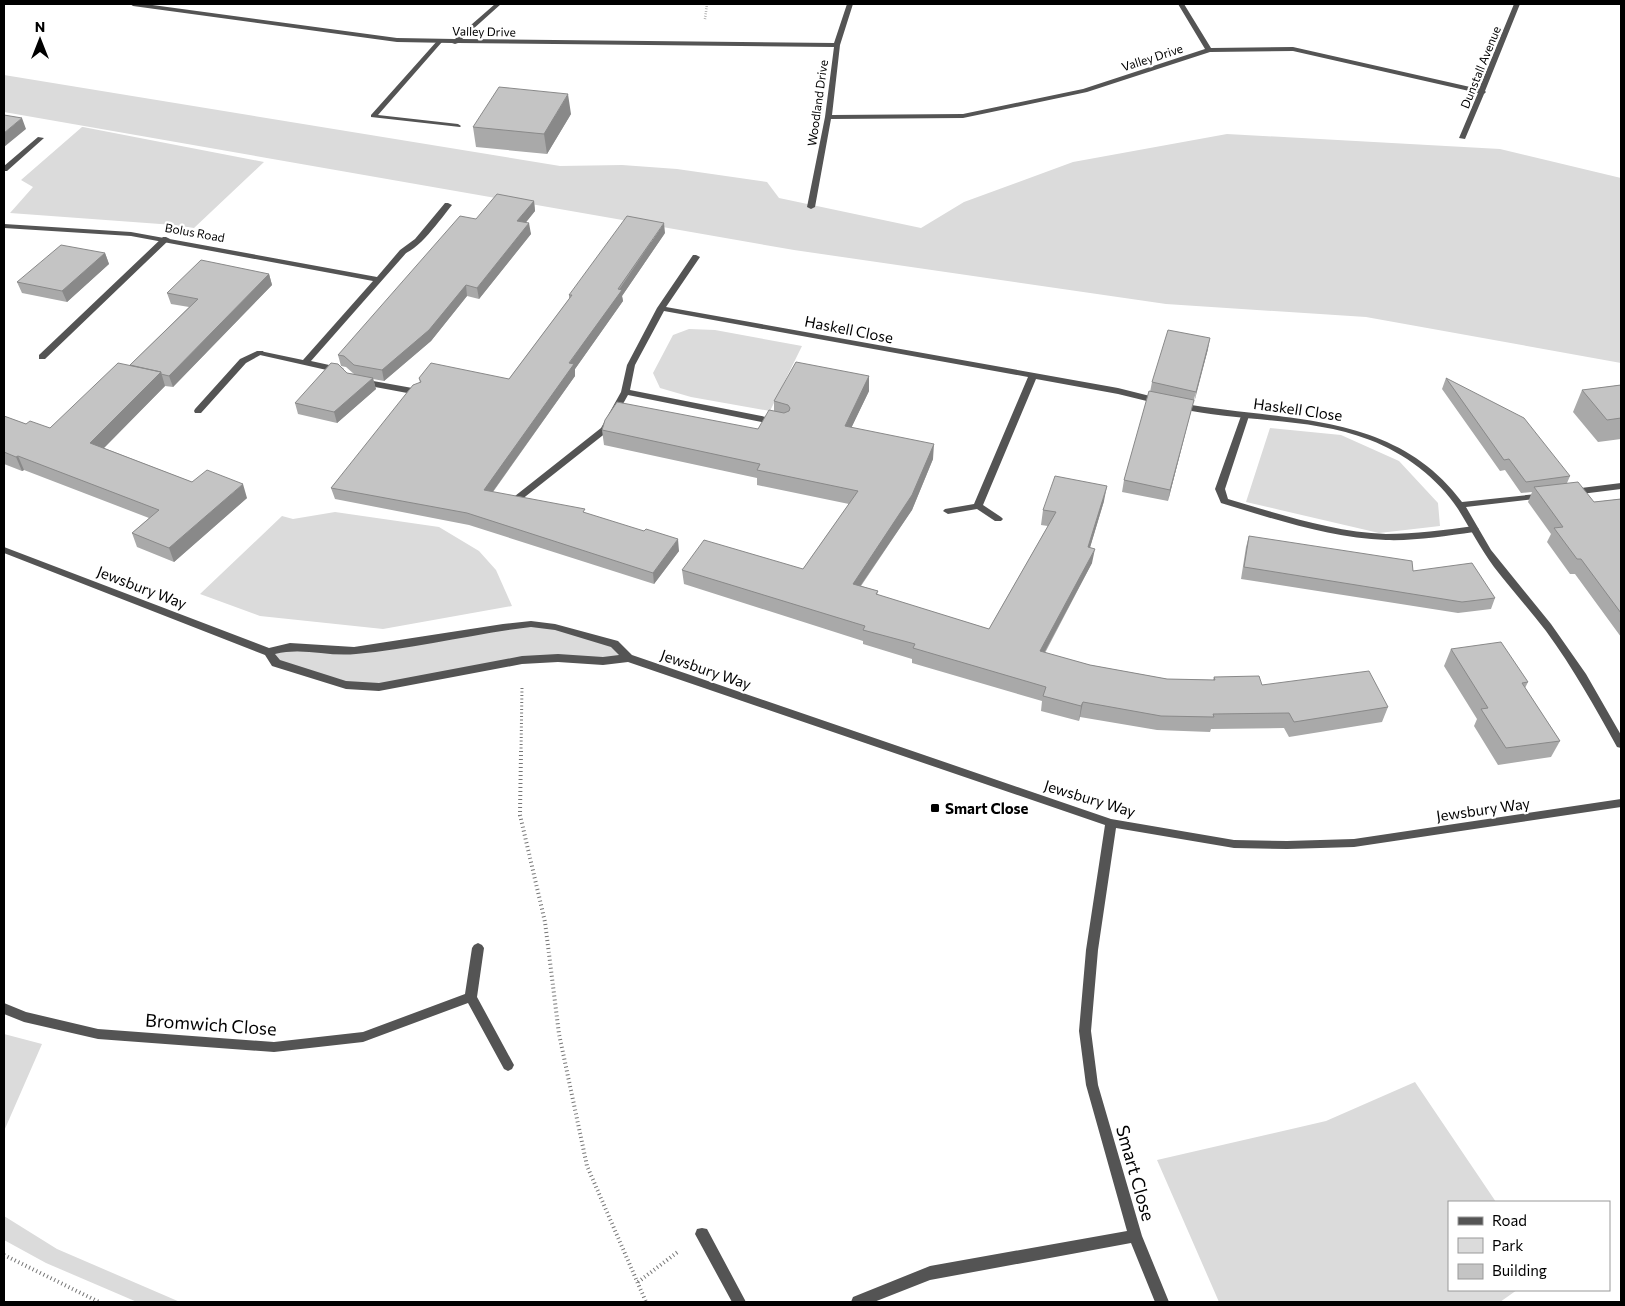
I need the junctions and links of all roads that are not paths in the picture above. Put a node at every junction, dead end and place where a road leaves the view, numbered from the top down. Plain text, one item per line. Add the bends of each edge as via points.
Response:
1 (133, 4) edge
2 (498, 4) edge
3 (850, 4) edge
4 (1181, 4) edge
5 (1517, 4) edge
6 (439, 42) junction
7 (455, 42) junction
8 (837, 45) junction
9 (1209, 50) junction
10 (1483, 92) junction
11 (828, 118) junction
12 (458, 126) dead end
13 (40, 138) dead end
14 (1463, 138) dead end
15 (4, 169) edge
16 (448, 205) dead end
17 (811, 207) dead end
18 (4, 226) edge
19 (166, 239) junction
20 (696, 257) dead end
21 (379, 280) junction
22 (661, 308) junction
23 (42, 357) dead end
24 (306, 362) junction
25 (1032, 377) junction
26 (418, 392) edge
27 (625, 392) junction
28 (198, 411) dead end
29 (1245, 416) junction
30 (786, 424) edge
31 (1621, 486) edge
32 (518, 498) edge
33 (1460, 505) junction
34 (978, 506) junction
35 (948, 511) dead end
36 (998, 519) dead end
37 (1474, 529) junction
38 (4, 550) edge
39 (269, 652) junction
40 (628, 658) junction
41 (1621, 744) edge
42 (1621, 803) edge
43 (1112, 823) junction
44 (478, 948) dead end
45 (471, 997) junction
46 (4, 1008) edge
47 (508, 1066) dead end
48 (702, 1234) road end
49 (1135, 1236) junction
50 (739, 1302) edge
51 (858, 1302) edge
52 (1162, 1302) edge

1 - 6 street, Valley Drive via 397,40
2 - 7 street
3 - 8 street, Woodland Drive
4 - 9 street
5 - 10 street, Dunstall Avenue
6 - 7 street, Valley Drive
6 - 12 street via 373,116
7 - 8 street, Valley Drive
8 - 11 street, Woodland Drive
9 - 10 street, Valley Drive via 1293,49
9 - 11 street, Valley Drive via 1086,91 963,116
10 - 14 street, Dunstall Avenue
11 - 17 street, Woodland Drive
13 - 15 street
16 - 21 street via 418,242 403,252
18 - 19 street, Bolus Road
19 - 21 street, Bolus Road
19 - 23 street
20 - 22 street
21 - 24 street
22 - 25 street, Haskell Close
22 - 27 street via 631,365
24 - 26 street
24 - 28 street via 260,353 243,361
25 - 29 street, Haskell Close
25 - 34 street
27 - 30 street
27 - 32 street via 604,430
29 - 33 street, Haskell Close via 1329,424 1374,438 1414,460
29 - 37 street via 1220,489 1224,501 1330,529 1373,536 1423,536
31 - 33 street
33 - 37 street, Haskell Close
34 - 35 street
34 - 36 street
37 - 41 street, Haskell Close via 1591,688
38 - 39 street, Jewsbury Way
39 - 40 street, Jewsbury Way via 290,648 354,650 531,624 555,627 614,644
39 - 40 street, Jewsbury Way via 276,664 313,676 379,687 522,660 603,661
40 - 43 street, Jewsbury Way
42 - 43 street, Jewsbury Way via 1354,843 1234,844
43 - 49 street, Smart Close via 1092,950 1085,1030 1092,1085
44 - 45 street
45 - 46 street, Bromwich Close via 362,1037 274,1048 98,1034 24,1017
45 - 47 street
48 - 50 street
49 - 51 street, Smart Close via 930,1272
49 - 52 street, Smart Close

